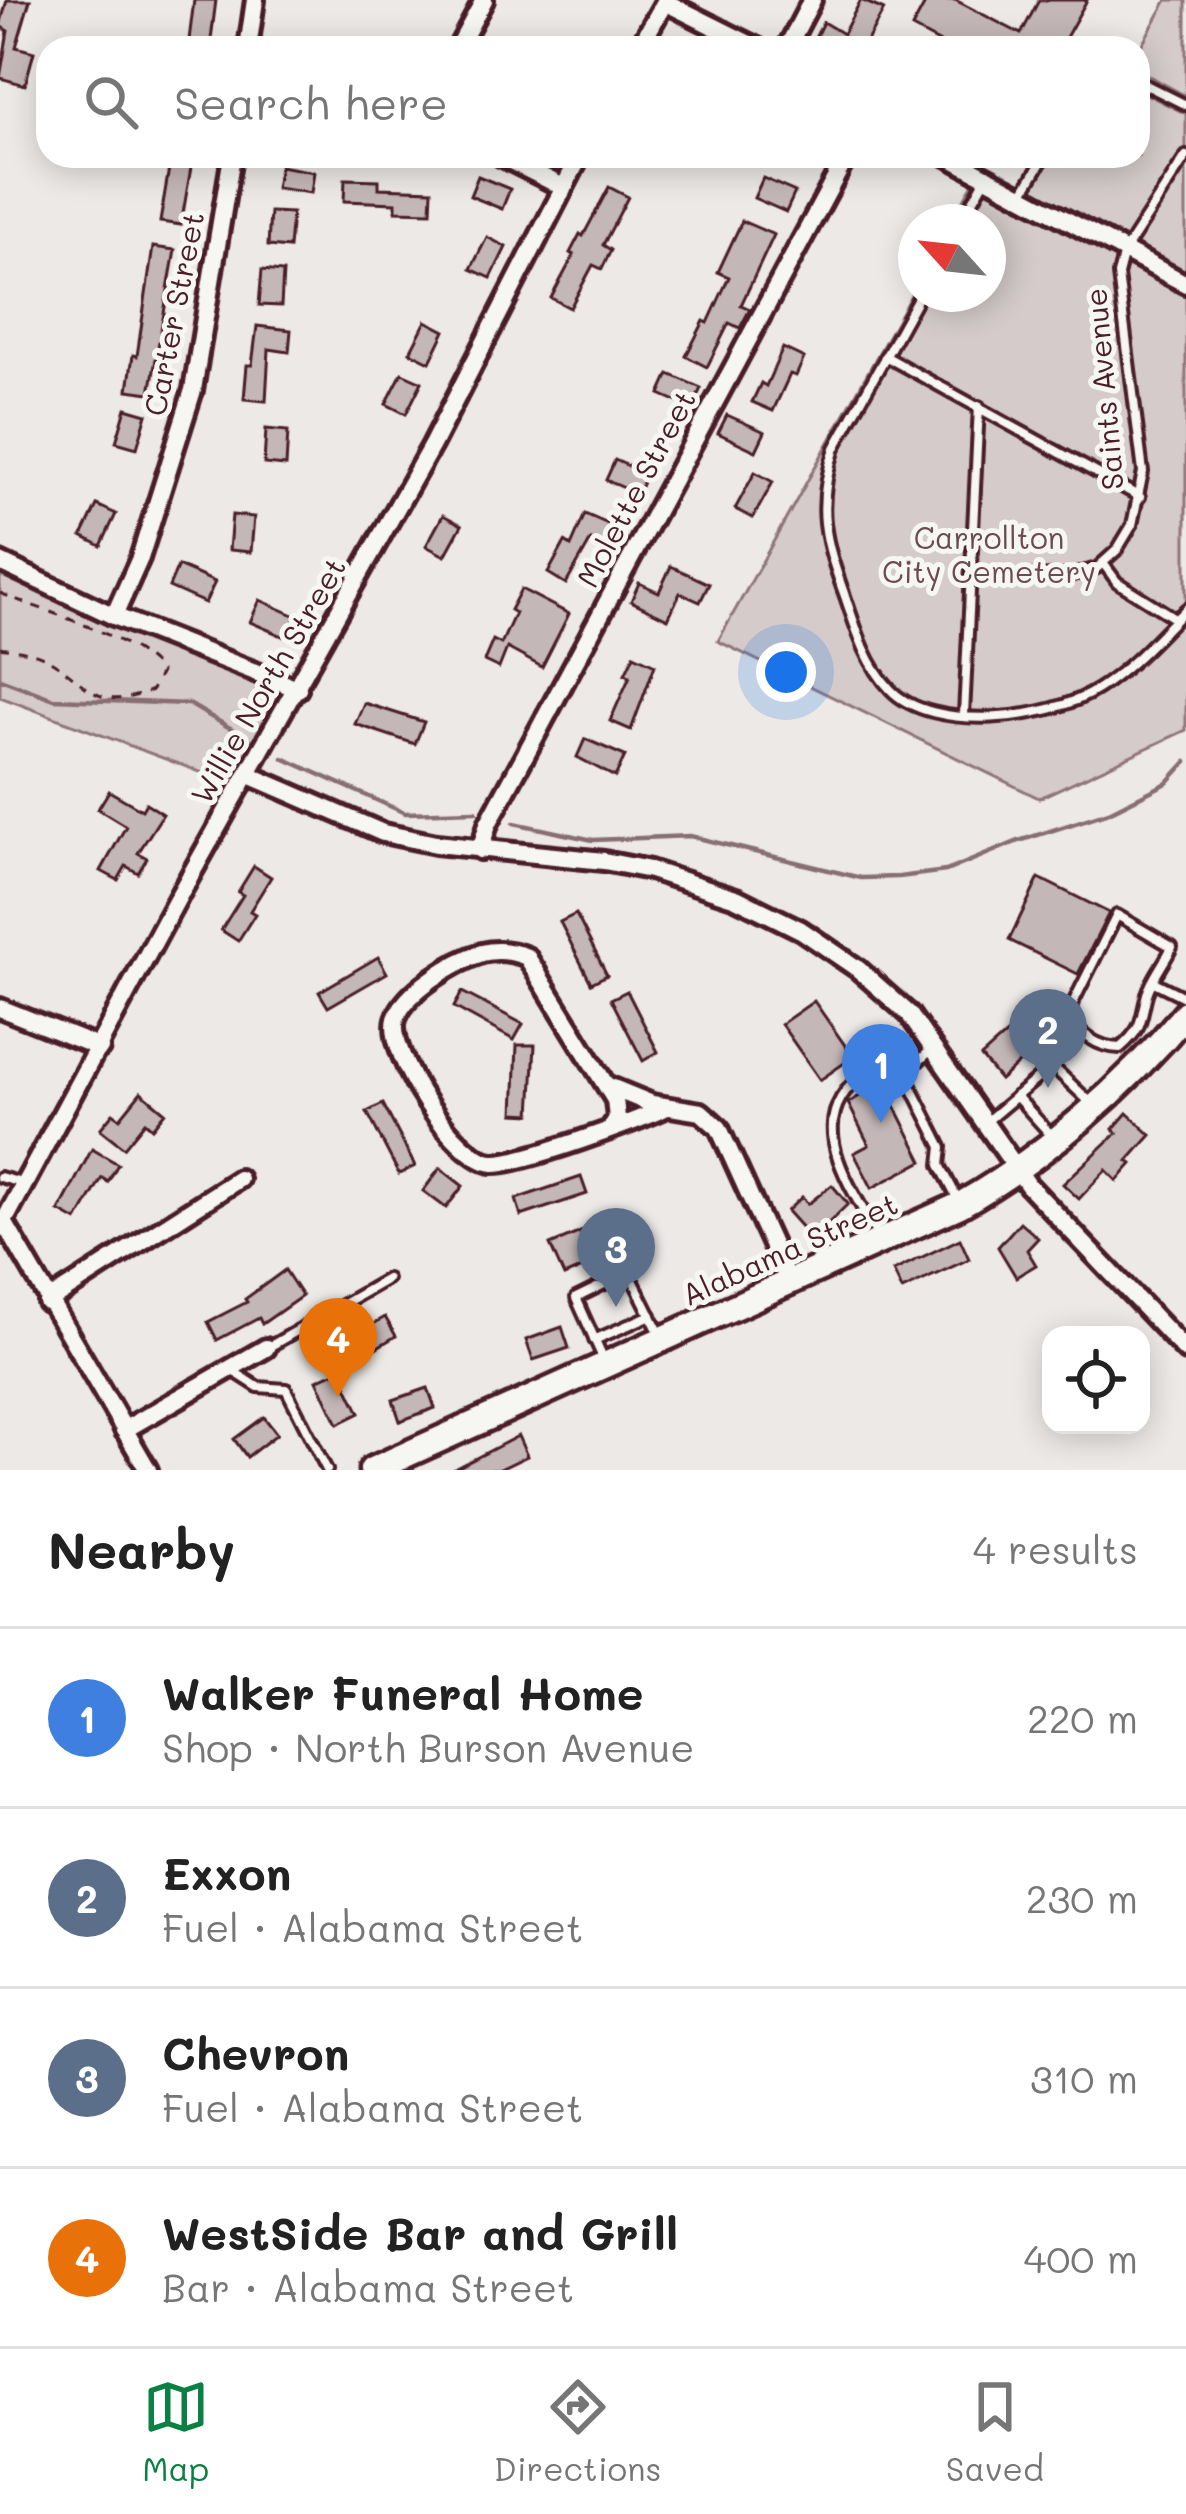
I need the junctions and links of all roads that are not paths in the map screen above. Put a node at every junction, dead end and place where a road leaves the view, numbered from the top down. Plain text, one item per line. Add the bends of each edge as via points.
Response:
1 (255, 0) edge
2 (484, 0) edge
3 (812, 0) edge
4 (666, 1) edge
5 (250, 36) edge
6 (464, 36) edge
7 (647, 36) edge
8 (734, 36) edge
9 (793, 36) edge
10 (1150, 87) edge
11 (1186, 105) edge
12 (1186, 157) edge
13 (230, 168) edge
14 (524, 168) edge
15 (574, 168) edge
16 (841, 168) edge
17 (968, 168) edge
18 (1038, 168) edge
19 (986, 178) junction
20 (563, 188) junction
21 (1020, 197) junction
22 (971, 204) edge
23 (1124, 252) junction
24 (1186, 284) edge
25 (910, 312) edge
26 (885, 356) junction
27 (979, 406) junction
28 (1141, 497) junction
29 (0, 562) edge
30 (1103, 562) junction
31 (971, 578) junction
32 (1186, 609) edge
33 (114, 616) junction
34 (1176, 619) junction
35 (298, 688) junction
36 (964, 716) junction
37 (247, 774) junction
38 (480, 850) junction
39 (1154, 982) junction
40 (1186, 998) edge
41 (0, 1008) edge
42 (1186, 1013) edge
43 (935, 1047) junction
44 (100, 1048) junction
45 (905, 1074) junction
46 (608, 1085) junction
47 (1016, 1096) junction
48 (1093, 1106) junction
49 (667, 1107) junction
50 (986, 1122) junction
51 (611, 1128) junction
52 (1054, 1138) junction
53 (1016, 1168) junction
54 (0, 1177) edge
55 (239, 1179) dead end
56 (25, 1184) junction
57 (960, 1205) junction
58 (2, 1226) edge
59 (880, 1241) junction
60 (387, 1279) dead end
61 (789, 1282) junction
62 (47, 1302) junction
63 (651, 1315) junction
64 (663, 1339) junction
65 (595, 1340) junction
66 (266, 1348) joint
67 (1186, 1351) edge
68 (606, 1365) junction
69 (230, 1369) junction
70 (124, 1430) junction
71 (148, 1470) edge
72 (327, 1470) edge
73 (372, 1470) edge

1 - 5 street
2 - 6 street
3 - 9 street
4 - 7 street
4 - 8 street
10 - 11 lane
12 - 23 lane, Saints Avenue
13 - 33 street, Carter Street via 193,390
14 - 20 street
15 - 20 street, Willie North Street
16 - 38 street, Molette Street
17 - 19 street
18 - 21 lane
19 - 21 street
19 - 22 lane
20 - 35 street, Willie North Street
21 - 23 street
23 - 24 street
23 - 28 lane, Saints Avenue via 1118,274
25 - 26 lane
26 - 27 lane
26 - 36 lane via 830,461 825,542 856,628 889,688 926,712
27 - 28 lane
27 - 31 lane
28 - 30 lane, Saints Avenue via 1132,525
29 - 33 street
30 - 31 lane via 1069,576
30 - 34 lane via 1117,582
31 - 36 lane
32 - 34 lane
33 - 35 street
34 - 36 lane via 1094,693 1038,713
35 - 37 street, Willie North Street
37 - 38 street via 383,832
37 - 44 street, Willie North Street
38 - 43 street via 604,861 736,898 858,969
39 - 39 lane via 1172,947 1117,915 1067,1016 1103,1047 1120,1048 1135,1035
39 - 40 lane
41 - 44 street
42 - 48 main road, Alabama Street
43 - 45 lane
43 - 50 street
44 - 56 street, Willie North Street
45 - 57 lane
45 - 59 lane via 866,1073 833,1114 840,1163
46 - 49 street
46 - 51 street via 617,1110
46 - 51 street via 537,968 515,952 479,954 456,967 417,992 396,1020 395,1042 413,1076 474,1158 493,1163
47 - 48 lane via 1052,1066
47 - 50 lane
47 - 52 lane
48 - 52 main road, Alabama Street
49 - 51 street
49 - 61 street via 701,1112 719,1128
50 - 53 street
52 - 53 main road, Alabama Street
53 - 57 main road, Alabama Street
53 - 67 street
54 - 56 lane
55 - 62 street
56 - 58 street, Willie North Street
57 - 59 main road, Alabama Street
58 - 62 street
59 - 61 main road, Alabama Street
60 - 66 lane
61 - 64 main road, Alabama Street
62 - 70 street
63 - 64 lane
63 - 65 lane
63 - 65 lane via 629,1272 576,1298
64 - 68 main road, Alabama Street
65 - 68 lane
66 - 69 street
68 - 73 main road, Alabama Street
69 - 70 street
69 - 72 lane via 258,1387 286,1389
70 - 71 street

